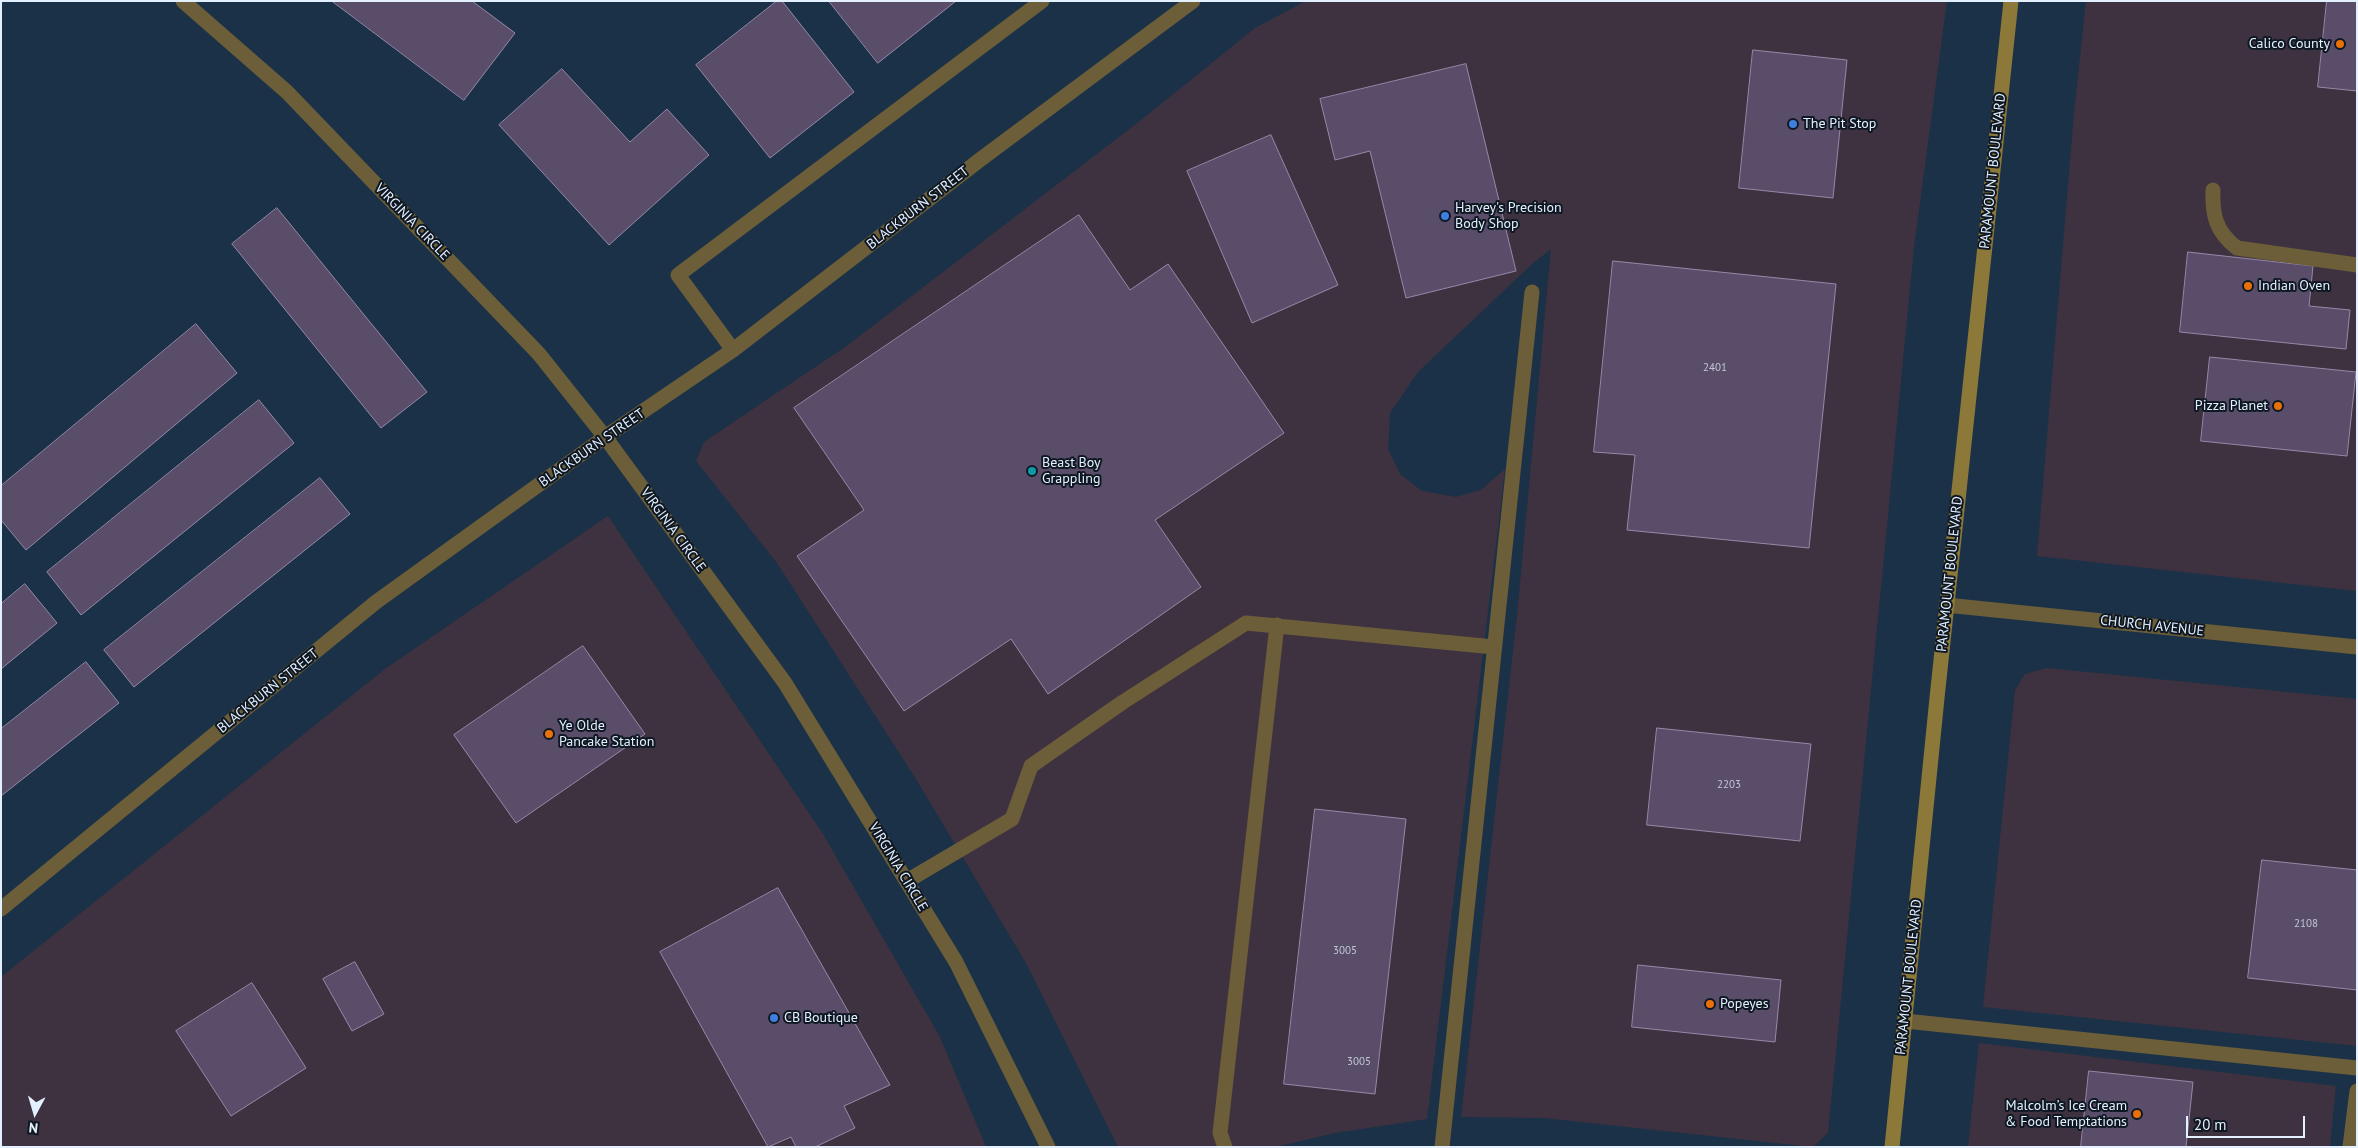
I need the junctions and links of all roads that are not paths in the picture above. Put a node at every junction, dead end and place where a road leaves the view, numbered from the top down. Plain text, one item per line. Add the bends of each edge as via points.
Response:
1 (183, 1) edge
2 (1042, 1) edge
3 (1193, 1) edge
4 (2011, 1) edge
5 (2213, 190) dead end
6 (2357, 265) edge
7 (1532, 292) dead end
8 (733, 350) junction
9 (606, 437) junction
10 (1946, 605) junction
11 (1277, 625) junction
12 (1494, 647) junction
13 (2357, 647) edge
14 (907, 881) junction
15 (1, 909) edge
16 (1905, 1021) junction
17 (2357, 1068) edge
18 (2357, 1091) edge
19 (1048, 1147) edge
20 (1224, 1147) edge
21 (1442, 1147) edge
22 (1892, 1147) edge
23 (2350, 1147) edge

1 - 9 street, VIRGINIA CIRCLE via 287,92 539,354
2 - 8 street via 678,275
3 - 8 street, BLACKBURN STREET
4 - 10 main road, PARAMOUNT BOULEVARD
5 - 6 street via 2212,210 2217,226 2225,239 2237,248
7 - 12 street
8 - 9 street, BLACKBURN STREET
9 - 14 street, VIRGINIA CIRCLE via 785,682
9 - 15 street, BLACKBURN STREET via 376,602
10 - 13 street, CHURCH AVENUE
10 - 16 main road, PARAMOUNT BOULEVARD
11 - 12 street
11 - 14 street via 1246,623 1115,707 1031,766 1012,819
11 - 20 street via 1220,1133
12 - 21 street
14 - 19 street, VIRGINIA CIRCLE via 956,962
16 - 17 street
16 - 22 main road, PARAMOUNT BOULEVARD
18 - 23 street

